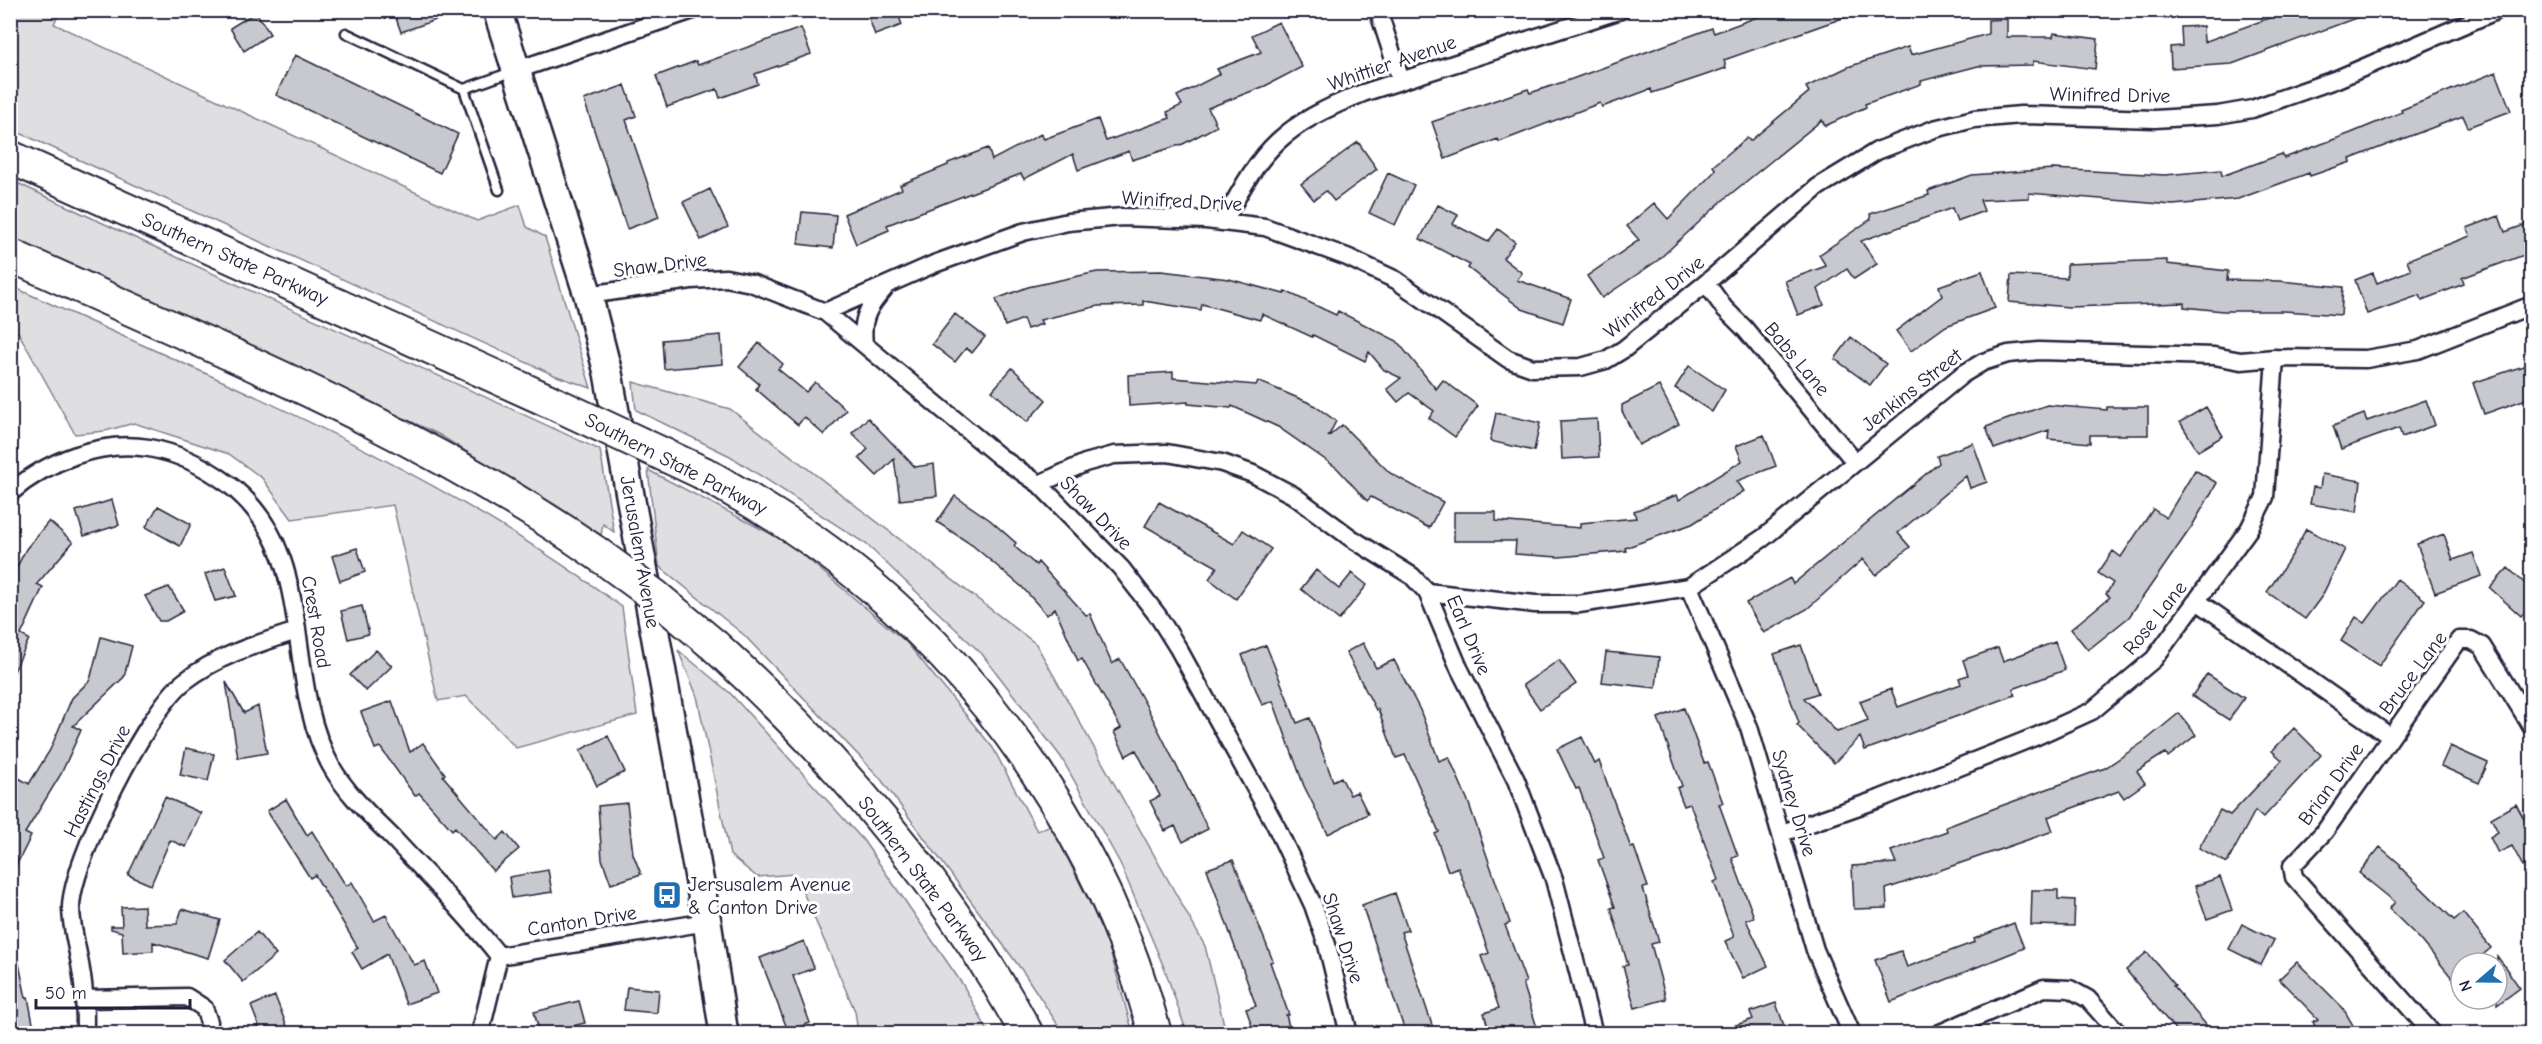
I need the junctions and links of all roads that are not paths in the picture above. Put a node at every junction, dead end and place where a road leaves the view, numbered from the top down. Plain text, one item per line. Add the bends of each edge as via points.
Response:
1 (497, 10) edge
2 (693, 10) edge
3 (1378, 10) edge
4 (1621, 10) edge
5 (2498, 10) edge
6 (346, 33) dead end
7 (517, 70) junction
8 (1401, 81) junction
9 (464, 89) junction
10 (10, 157) edge
11 (498, 190) dead end
12 (1224, 222) junction
13 (10, 255) edge
14 (1706, 283) junction
15 (889, 284) junction
16 (588, 295) junction
17 (2532, 305) edge
18 (825, 312) junction
19 (864, 343) junction
20 (2275, 358) junction
21 (1855, 462) junction
22 (1039, 484) junction
23 (10, 493) edge
24 (1689, 587) junction
25 (1427, 592) junction
26 (2197, 601) junction
27 (297, 631) junction
28 (2532, 727) edge
29 (2391, 737) junction
30 (1782, 833) junction
31 (707, 922) junction
32 (499, 956) junction
33 (85, 999) junction
34 (85, 1034) edge
35 (207, 1034) edge
36 (480, 1034) edge
37 (724, 1034) edge
38 (1027, 1034) edge
39 (1155, 1034) edge
40 (1349, 1034) edge
41 (1594, 1034) edge
42 (1852, 1034) edge
43 (1938, 1034) edge
44 (2119, 1034) edge
45 (2433, 1034) edge

1 - 7 main road, Jerusalem Avenue
2 - 7 street
3 - 8 street
4 - 8 street, Whittier Avenue
5 - 14 street, Winifred Drive via 2337,79 2252,109 2155,119 2021,115 1974,119 1934,129 1877,151 1818,187
6 - 9 lane
7 - 9 lane
7 - 16 main road, Jerusalem Avenue
8 - 12 street, Whittier Avenue via 1324,108 1287,131 1258,160
9 - 11 lane
10 - 39 highway, Southern State Parkway, bridge via 703,473 780,518 843,563 903,615 971,686 1046,786 1085,855 1130,956
12 - 14 street, Winifred Drive via 1265,227 1396,280 1508,359 1533,368 1581,367 1606,360
12 - 15 street, Winifred Drive via 1122,217 1068,222 1023,232
13 - 38 highway, Southern State Parkway, bridge via 403,437 502,491 655,596 795,722 874,810 943,900
14 - 21 street, Babs Lane
15 - 18 street, Winifred Drive
15 - 19 street via 867,310 862,331
16 - 18 street, Shaw Drive via 726,278 751,283
16 - 31 main road, Jerusalem Avenue via 608,373
17 - 20 street, Jenkins Street via 2418,350 2366,359
18 - 19 street, Shaw Drive
19 - 22 street, Shaw Drive via 1000,457
20 - 21 street, Jenkins Street via 2241,361 2214,356 2039,351 2008,354 1963,374
20 - 26 street, Rose Lane via 2265,497 2249,529
21 - 24 street, Jenkins Street via 1763,538
22 - 25 street, Earl Drive via 1084,463 1114,455 1167,453 1222,463 1293,495 1412,576
22 - 40 street, Shaw Drive via 1121,568 1178,648 1276,826 1313,905
23 - 27 street, Crest Road via 49,466 100,450 142,447 175,454 201,466 245,498 274,535 288,576
24 - 25 street, Jenkins Street via 1579,604 1535,604
24 - 30 street, Sydney Drive via 1746,718
25 - 41 street, Earl Drive via 1459,668 1516,780 1554,879
26 - 29 street, Brian Drive
26 - 30 street, Rose Lane via 2154,659 2092,711
27 - 32 street, Crest Road via 312,720 332,769 353,797 471,920
27 - 33 street, Hastings Drive via 210,663 182,683 150,723 91,835 74,881 74,934
28 - 29 street, Bruce Lane via 2482,646 2471,640 2459,640
29 - 45 street, Brian Drive via 2325,831 2292,866 2294,877
30 - 42 street, Sydney Drive via 1815,950
31 - 32 street, Canton Drive
31 - 37 main road, Jerusalem Avenue
32 - 36 street
33 - 34 street, Hastings Drive
33 - 35 street via 187,997 204,1008 209,1022
43 - 44 street via 2044,988 2070,989 2088,999

